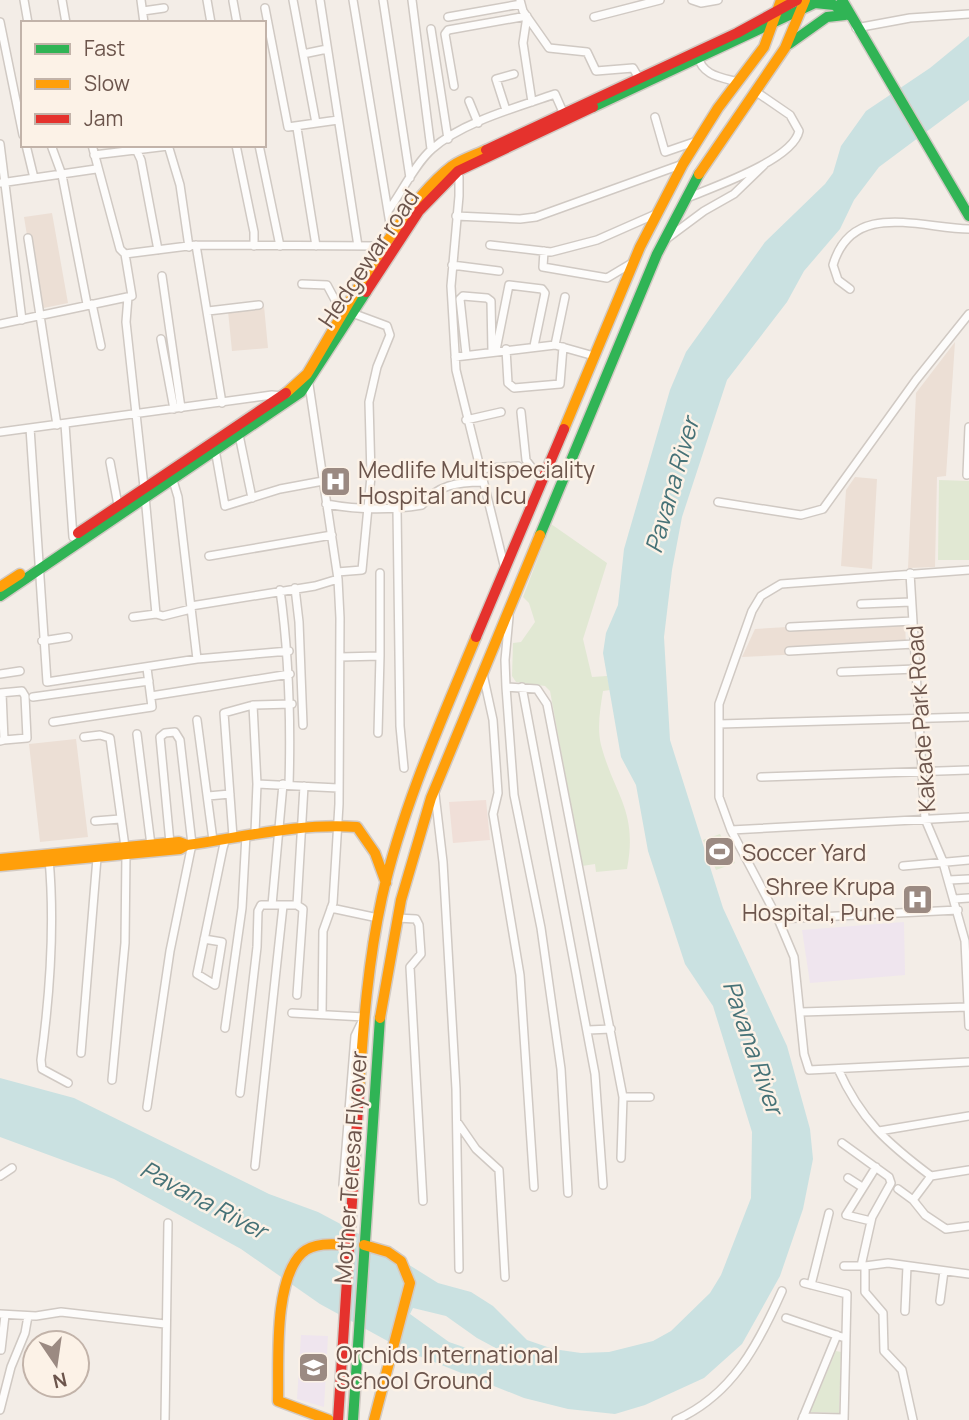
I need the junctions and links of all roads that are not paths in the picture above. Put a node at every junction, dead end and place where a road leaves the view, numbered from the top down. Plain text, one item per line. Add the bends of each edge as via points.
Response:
1 (23, 0) edge
2 (62, 0) edge
3 (141, 0) edge
4 (208, 0) edge
5 (293, 0) edge
6 (320, 0) edge
7 (353, 0) edge
8 (383, 0) edge
9 (412, 0) edge
10 (660, 0) edge
11 (692, 0) edge
12 (718, 0) edge
13 (781, 0) edge
14 (842, 0) edge
15 (233, 1) edge
16 (520, 2) edge
17 (802, 3) edge
18 (164, 8) dead end
19 (265, 8) dead end
20 (777, 11) junction
21 (143, 12) junction
22 (969, 14) edge
23 (849, 15) junction
24 (527, 16) junction
25 (447, 17) dead end
26 (594, 17) dead end
27 (28, 21) edge
28 (66, 21) edge
29 (144, 21) edge
30 (211, 21) edge
31 (237, 21) edge
32 (0, 22) edge
33 (774, 22) junction
34 (856, 28) junction
35 (416, 31) junction
36 (789, 44) junction
37 (327, 50) junction
38 (303, 54) junction
39 (697, 55) junction
40 (514, 74) dead end
41 (640, 81) junction
42 (738, 82) junction
43 (454, 86) dead end
44 (755, 91) junction
45 (469, 101) dead end
46 (532, 102) junction
47 (506, 110) junction
48 (563, 112) junction
49 (655, 117) dead end
50 (338, 120) junction
51 (316, 123) junction
52 (478, 123) junction
53 (21, 125) edge
54 (297, 128) junction
55 (448, 139) junction
56 (697, 141) junction
57 (0, 144) edge
58 (26, 147) edge
59 (52, 147) edge
60 (92, 147) edge
61 (135, 147) edge
62 (168, 147) edge
63 (236, 147) edge
64 (259, 147) edge
65 (431, 149) junction
66 (94, 155) junction
67 (770, 160) junction
68 (683, 164) junction
69 (456, 168) junction
70 (96, 169) junction
71 (62, 175) junction
72 (34, 178) junction
73 (410, 178) junction
74 (3, 183) edge
75 (685, 199) junction
76 (388, 211) junction
77 (656, 214) junction
78 (456, 216) junction
79 (969, 216) edge
80 (969, 229) edge
81 (393, 237) junction
82 (29, 238) dead end
83 (663, 242) junction
84 (490, 245) dead end
85 (192, 246) junction
86 (254, 246) junction
87 (280, 246) junction
88 (316, 246) junction
89 (358, 246) junction
90 (158, 250) junction
91 (544, 251) junction
92 (387, 252) junction
93 (125, 254) junction
94 (633, 263) junction
95 (452, 265) junction
96 (499, 271) dead end
97 (162, 276) dead end
98 (302, 284) dead end
99 (850, 289) dead end
100 (128, 297) junction
101 (565, 297) dead end
102 (90, 304) junction
103 (259, 304) dead end
104 (349, 311) junction
105 (208, 312) junction
106 (969, 314) edge
107 (41, 315) junction
108 (22, 320) junction
109 (0, 324) edge
110 (161, 339) dead end
111 (101, 346) dead end
112 (534, 346) junction
113 (559, 346) junction
114 (506, 349) junction
115 (494, 351) junction
116 (466, 354) junction
117 (455, 356) junction
118 (594, 356) junction
119 (308, 379) junction
120 (285, 398) junction
121 (222, 403) junction
122 (177, 409) junction
123 (501, 412) dead end
124 (521, 412) dead end
125 (136, 413) junction
126 (466, 420) junction
127 (61, 425) junction
128 (969, 427) edge
129 (30, 428) junction
130 (238, 430) junction
131 (0, 432) edge
132 (969, 444) edge
133 (215, 449) junction
134 (110, 462) dead end
135 (517, 466) dead end
136 (478, 468) junction
137 (169, 474) junction
138 (967, 475) dead end
139 (323, 481) junction
140 (542, 481) junction
141 (482, 482) junction
142 (144, 491) junction
143 (252, 498) junction
144 (718, 502) dead end
145 (326, 503) junction
146 (118, 505) junction
147 (368, 508) junction
148 (397, 509) junction
149 (332, 535) junction
150 (73, 537) junction
151 (209, 556) dead end
152 (38, 565) junction
153 (505, 569) junction
154 (969, 570) edge
155 (380, 573) dead end
156 (910, 573) junction
157 (338, 575) junction
158 (499, 583) junction
159 (0, 587) edge
160 (295, 588) junction
161 (280, 590) junction
162 (516, 592) junction
163 (0, 596) edge
164 (911, 602) junction
165 (861, 604) dead end
166 (191, 607) junction
167 (509, 609) junction
168 (156, 614) junction
169 (133, 617) dead end
170 (913, 621) junction
171 (790, 627) dead end
172 (68, 637) dead end
173 (43, 641) junction
174 (914, 644) junction
175 (289, 651) junction
176 (789, 651) dead end
177 (380, 656) junction
178 (340, 657) junction
179 (197, 659) junction
180 (147, 668) junction
181 (916, 669) junction
182 (20, 671) dead end
183 (841, 671) dead end
184 (0, 674) edge
185 (290, 674) junction
186 (483, 674) junction
187 (149, 681) junction
188 (506, 687) junction
189 (522, 687) junction
190 (1, 693) edge
191 (151, 695) junction
192 (33, 697) dead end
193 (292, 704) junction
194 (253, 705) junction
195 (969, 717) edge
196 (919, 718) junction
197 (197, 720) dead end
198 (52, 722) dead end
199 (719, 724) junction
200 (303, 725) dead end
201 (378, 733) dead end
202 (137, 734) dead end
203 (84, 737) dead end
204 (2, 741) edge
205 (404, 768) dead end
206 (969, 770) edge
207 (920, 772) junction
208 (761, 777) dead end
209 (257, 784) junction
210 (286, 784) junction
211 (304, 786) junction
212 (338, 788) junction
213 (434, 789) junction
214 (230, 794) junction
215 (208, 796) junction
216 (969, 817) edge
217 (120, 819) junction
218 (925, 819) junction
219 (95, 821) dead end
220 (337, 824) junction
221 (302, 825) junction
222 (280, 830) junction
223 (401, 830) junction
224 (731, 830) junction
225 (250, 834) junction
226 (419, 835) junction
227 (229, 838) junction
228 (213, 840) junction
229 (170, 843) junction
230 (190, 844) junction
231 (151, 845) junction
232 (126, 851) junction
233 (49, 858) junction
234 (97, 858) junction
235 (0, 859) edge
236 (969, 860) edge
237 (943, 864) junction
238 (0, 866) edge
239 (903, 866) dead end
240 (969, 879) edge
241 (948, 880) junction
242 (386, 883) junction
243 (969, 898) edge
244 (954, 899) junction
245 (272, 905) junction
246 (297, 905) junction
247 (283, 906) junction
248 (242, 908) junction
249 (331, 908) junction
250 (958, 910) junction
251 (258, 911) junction
252 (378, 918) junction
253 (397, 918) junction
254 (778, 919) junction
255 (204, 939) junction
256 (967, 941) edge
257 (967, 968) edge
258 (296, 995) dead end
259 (968, 1007) edge
260 (801, 1012) junction
261 (292, 1013) dead end
262 (322, 1015) junction
263 (364, 1017) junction
264 (969, 1027) edge
265 (225, 1028) dead end
266 (611, 1029) junction
267 (588, 1030) junction
268 (81, 1053) dead end
269 (969, 1062) edge
270 (838, 1069) junction
271 (112, 1080) dead end
272 (68, 1083) dead end
273 (240, 1093) dead end
274 (623, 1097) junction
275 (650, 1097) dead end
276 (147, 1107) dead end
277 (969, 1116) edge
278 (457, 1123) junction
279 (879, 1131) junction
280 (842, 1143) dead end
281 (621, 1158) dead end
282 (255, 1166) dead end
283 (876, 1167) junction
284 (12, 1168) dead end
285 (969, 1170) edge
286 (0, 1176) edge
287 (931, 1176) junction
288 (848, 1178) dead end
289 (342, 1185) dead end
290 (603, 1185) dead end
291 (534, 1187) dead end
292 (862, 1187) junction
293 (898, 1189) dead end
294 (568, 1193) dead end
295 (423, 1200) dead end
296 (913, 1200) junction
297 (829, 1213) dead end
298 (872, 1221) junction
299 (168, 1223) dead end
300 (969, 1226) edge
301 (349, 1245) junction
302 (364, 1245) junction
303 (844, 1266) dead end
304 (863, 1266) junction
305 (906, 1266) junction
306 (459, 1269) dead end
307 (944, 1271) junction
308 (969, 1274) edge
309 (505, 1277) dead end
310 (782, 1291) dead end
311 (940, 1301) dead end
312 (905, 1311) dead end
313 (2, 1314) edge
314 (28, 1316) junction
315 (786, 1318) dead end
316 (165, 1324) junction
317 (838, 1335) junction
318 (846, 1338) junction
319 (19, 1349) junction
320 (1, 1350) edge
321 (0, 1410) edge
322 (803, 1419) edge
323 (844, 1419) edge
324 (165, 1420) edge
325 (327, 1420) edge
326 (338, 1420) edge
327 (353, 1420) edge
328 (374, 1420) edge
329 (676, 1420) edge
330 (913, 1420) edge

1 - 27 street
2 - 28 street
3 - 21 street
4 - 30 street
5 - 38 street
6 - 37 street
7 - 76 street
8 - 73 street
9 - 35 street
10 - 26 street
11 - 12 street
13 - 20 main road
14 - 23 main road
15 - 31 street
16 - 24 street
16 - 25 street
17 - 20 main road, Hedgewar road
17 - 23 main road via 834,5
17 - 33 main road, Hedgewar road
17 - 36 main road
18 - 21 street
19 - 54 street via 287,126
20 - 33 main road, Mother Teresa Flyover
20 - 39 main road, Hedgewar road
21 - 29 street
22 - 34 street
23 - 34 main road
23 - 36 main road via 827,17
24 - 41 street via 549,48 587,52 596,71 634,68
24 - 43 street via 449,30 445,34
24 - 46 street via 523,43
32 - 53 street
33 - 39 main road, Hedgewar road
33 - 42 main road, Mother Teresa Flyover via 764,47
34 - 79 main road
35 - 55 street via 435,29
35 - 65 street
36 - 44 main road, Mother Teresa Flyover
37 - 38 street
37 - 50 street
38 - 51 street
39 - 41 main road, Hedgewar road
39 - 42 street via 709,74
40 - 47 street via 496,79
41 - 48 main road, Hedgewar road
41 - 69 main road, Hedgewar road
42 - 56 main road, Mother Teresa Flyover
44 - 67 street via 790,115 799,131 787,150
44 - 75 main road, Mother Teresa Flyover
45 - 52 street
46 - 47 street
46 - 48 street via 555,94
47 - 52 street
48 - 69 main road, Hedgewar road
49 - 56 street via 665,152
50 - 51 street
50 - 89 street
51 - 54 street
52 - 55 street
54 - 88 street
55 - 65 street
56 - 68 main road, Mother Teresa Flyover
57 - 74 street
58 - 72 street
59 - 71 street
60 - 66 street
61 - 66 street
61 - 90 street
62 - 85 street
63 - 86 street
64 - 87 street
65 - 73 street
66 - 70 street
67 - 75 street
67 - 83 street via 734,194
68 - 77 main road, Mother Teresa Flyover
68 - 78 street via 536,217
69 - 78 street
69 - 81 main road, Hedgewar road via 423,194
69 - 92 main road, Hedgewar road
70 - 71 street
70 - 93 street
71 - 72 street
71 - 102 street
72 - 74 street
73 - 76 street
74 - 108 street
75 - 83 main road, Mother Teresa Flyover
76 - 81 street
77 - 91 street via 597,240
77 - 94 main road, Mother Teresa Flyover
78 - 95 street
80 - 99 street via 891,222 861,228 844,242 833,265 838,280
81 - 92 main road, Hedgewar road
82 - 107 street
83 - 162 main road, Mother Teresa Flyover
84 - 91 street
85 - 86 street
85 - 90 street
85 - 105 street
86 - 87 street
87 - 88 street
88 - 89 street
89 - 92 street via 377,246
90 - 93 street
91 - 94 street via 543,267 607,278
92 - 104 main road, Hedgewar road
93 - 100 street via 132,296
94 - 118 main road, Mother Teresa Flyover
95 - 96 street
95 - 117 street
97 - 122 street
98 - 104 street via 327,285 335,300
100 - 102 street
100 - 125 street via 126,322
101 - 113 street
102 - 107 street
102 - 111 street
103 - 105 street
104 - 119 main road, Hedgewar road
104 - 147 street via 387,326 390,335 369,402
105 - 121 street
106 - 144 street via 823,509 802,515
107 - 108 street
107 - 127 street
108 - 109 street
110 - 122 street
112 - 113 street
112 - 114 street
112 - 115 street via 545,293 514,283 505,296
113 - 114 street via 561,384 514,388 508,383
113 - 118 street
114 - 115 street
115 - 116 street
115 - 116 street via 491,301 463,296 460,307
116 - 117 street
117 - 126 street
118 - 140 main road, Mother Teresa Flyover
119 - 120 main road, Hedgewar road
119 - 139 street
120 - 121 street
120 - 130 main road, Hedgewar road
121 - 122 street
122 - 125 street
123 - 126 street
124 - 140 street via 526,460
125 - 127 street
125 - 142 street
126 - 136 street
127 - 129 street
127 - 150 street
128 - 132 street
129 - 131 street
129 - 152 street
130 - 133 main road, Hedgewar road
130 - 137 main road, Hedgewar road
130 - 143 street
132 - 138 street
133 - 137 main road, Hedgewar road
133 - 143 street via 225,506
134 - 146 street
135 - 136 street
136 - 141 street
137 - 142 main road, Hedgewar road
137 - 166 street via 178,497
139 - 143 street
139 - 145 street
140 - 153 main road, Mother Teresa Flyover
141 - 148 street via 448,486 430,494 422,505
141 - 153 street
142 - 146 main road, Hedgewar road
142 - 152 main road, Hedgewar road
142 - 168 street
145 - 147 street
145 - 149 street
146 - 150 main road, Hedgewar road
147 - 148 street
147 - 157 street via 362,570
148 - 205 street
149 - 151 street
149 - 157 street
150 - 152 main road, Hedgewar road
152 - 159 main road, Hedgewar road
152 - 163 main road, Hedgewar road
152 - 173 street
153 - 158 main road, Mother Teresa Flyover
154 - 156 street
155 - 177 street
156 - 164 street, Kakade Park Road
156 - 199 street via 781,584 761,596 719,704
157 - 160 street
157 - 178 street
158 - 162 main road
158 - 223 main road, Mother Teresa Flyover
160 - 161 street
160 - 200 street
161 - 166 street
161 - 175 street
162 - 167 main road, Mother Teresa Flyover
164 - 165 street
164 - 170 street, Kakade Park Road
166 - 168 street
166 - 179 street
167 - 186 main road, Mother Teresa Flyover
167 - 188 street
168 - 169 street
170 - 171 street
170 - 174 street, Kakade Park Road
172 - 173 street
173 - 180 street via 47,682
174 - 176 street
174 - 181 street, Kakade Park Road
175 - 179 street
175 - 185 street
177 - 178 street
177 - 201 street
178 - 212 street
179 - 180 street
180 - 187 street
181 - 183 street
181 - 196 street, Kakade Park Road
182 - 184 street
185 - 191 street
185 - 193 street
186 - 213 main road, Mother Teresa Flyover
186 - 291 street via 493,720 498,793 493,814 520,975
187 - 191 street
187 - 192 street
188 - 189 street
188 - 294 street via 514,795 541,928 561,1069
189 - 266 street via 537,690 547,704
189 - 267 street
190 - 204 street
190 - 204 street via 22,691 25,696 27,738
191 - 198 street via 152,707
193 - 194 street
193 - 210 street
194 - 209 street
194 - 214 street via 227,710 223,716
195 - 196 street
196 - 199 street
196 - 207 street, Kakade Park Road
197 - 215 street
199 - 224 street via 719,797
202 - 231 street
203 - 217 street via 110,738
206 - 207 street
207 - 208 street
207 - 218 street, Kakade Park Road
209 - 210 street
209 - 225 street
210 - 211 street
210 - 222 street
211 - 212 street
211 - 221 street
212 - 220 street
213 - 226 main road, Mother Teresa Flyover
213 - 278 street via 443,862
214 - 215 street
214 - 227 street
215 - 228 street
216 - 218 street
217 - 219 street
217 - 232 street
218 - 224 street
218 - 237 street, Kakade Park Road
220 - 221 main road
220 - 242 main road via 357,827 367,839
220 - 249 street
221 - 222 main road
221 - 246 street
222 - 225 main road
222 - 245 street
223 - 226 main road
223 - 242 main road, Mother Teresa Flyover
224 - 254 street
225 - 227 main road
225 - 248 street
226 - 253 main road, Mother Teresa Flyover
227 - 228 main road
227 - 255 street
228 - 230 main road
229 - 230 main road
229 - 230 street via 160,737 175,732 180,740
229 - 231 main road
230 - 232 main road via 180,849
230 - 276 street
231 - 232 main road
232 - 233 main road
232 - 234 main road
232 - 271 street via 125,943
233 - 234 main road
233 - 235 main road
233 - 238 main road
233 - 272 street via 52,906 41,1060 42,1069
234 - 268 street
236 - 237 street
237 - 239 street
237 - 241 street, Kakade Park Road
240 - 241 street
241 - 244 street, Kakade Park Road
242 - 252 main road, Mother Teresa Flyover
243 - 244 street
244 - 250 street, Kakade Park Road
245 - 247 street
245 - 251 street via 261,905
246 - 247 street
246 - 258 street via 303,915
247 - 282 street
248 - 251 street
248 - 265 street
249 - 252 street
249 - 262 street via 323,930
250 - 254 street
250 - 256 street, Kakade Park Road
251 - 273 street
252 - 263 main road, Mother Teresa Flyover
253 - 295 street via 416,919 419,925 421,954 410,967
253 - 302 main road, Mother Teresa Flyover via 377,1037
254 - 260 street via 794,957
255 - 255 street via 197,974 215,985 222,943
256 - 257 street, Kakade Park Road
257 - 259 street, Kakade Park Road
259 - 260 street
259 - 264 street, Kakade Park Road
260 - 270 street via 809,1070
261 - 262 street
262 - 263 street
263 - 289 street via 355,1036
263 - 301 main road, Mother Teresa Flyover
266 - 267 street
266 - 274 street
267 - 290 street via 599,1103
269 - 270 street
270 - 279 street via 857,1107
274 - 275 street
274 - 281 street
277 - 279 street
278 - 306 street
278 - 309 street via 499,1170
279 - 287 street via 886,1142
280 - 283 street
283 - 292 street
283 - 298 street via 888,1177 891,1187
284 - 286 street
285 - 287 street
287 - 296 street
288 - 292 street
292 - 298 street via 846,1215
293 - 296 street
296 - 300 street via 946,1229
297 - 318 street via 808,1284 847,1294
298 - 304 street
299 - 316 street
301 - 325 main road via 314,1246 295,1261 287,1281 278,1401
301 - 326 main road, Mother Teresa Flyover
302 - 327 main road, Mother Teresa Flyover
302 - 328 main road via 398,1257 409,1273 407,1298
303 - 304 street
304 - 305 street
304 - 330 street via 865,1292 883,1313 884,1351 902,1370
305 - 307 street
305 - 312 street
307 - 308 street
307 - 311 street
310 - 329 street via 743,1365 722,1392
313 - 314 street
313 - 320 street
314 - 316 street via 61,1312
314 - 319 street
315 - 317 street
316 - 324 street
317 - 318 street
317 - 322 street
318 - 323 street
319 - 320 street
319 - 321 street
322 - 323 street

